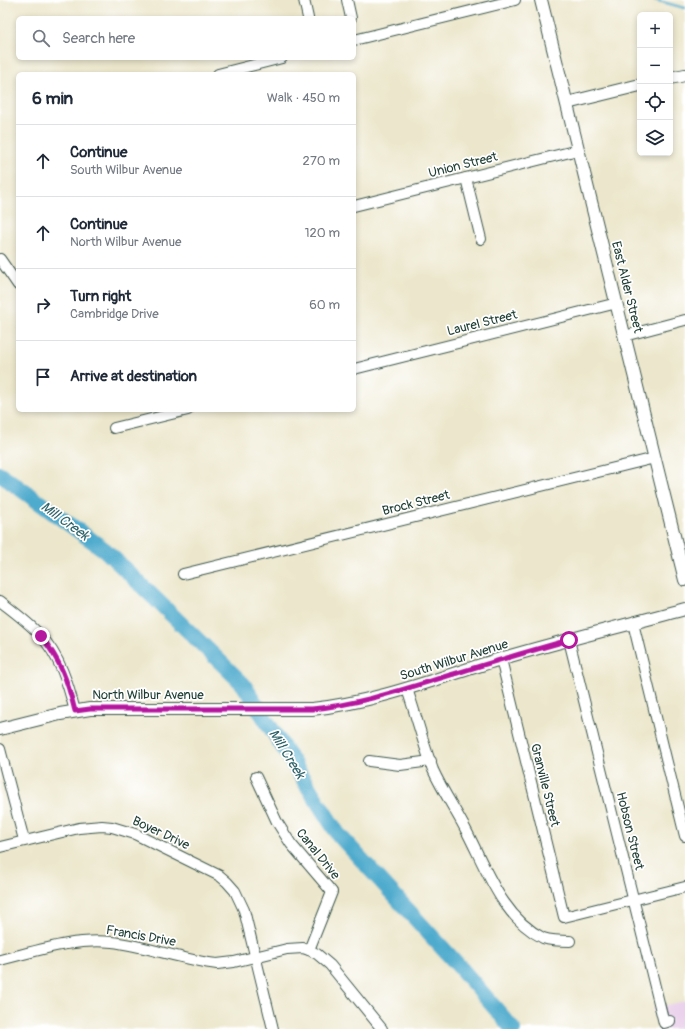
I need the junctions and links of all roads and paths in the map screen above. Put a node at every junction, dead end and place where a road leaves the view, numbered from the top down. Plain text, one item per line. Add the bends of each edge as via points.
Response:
1 (304, 0) edge
2 (347, 0) edge
3 (515, 0) edge
4 (541, 0) edge
5 (308, 16) edge
6 (351, 16) edge
7 (356, 40) edge
8 (274, 60) edge
9 (226, 72) edge
10 (685, 75) edge
11 (673, 77) edge
12 (637, 86) edge
13 (567, 103) junction
14 (578, 150) junction
15 (466, 178) junction
16 (356, 206) edge
17 (481, 239) dead end
18 (0, 259) edge
19 (16, 282) edge
20 (616, 304) junction
21 (685, 320) edge
22 (624, 336) junction
23 (356, 369) edge
24 (180, 412) edge
25 (114, 428) dead end
26 (655, 458) junction
27 (183, 574) dead end
28 (685, 580) edge
29 (0, 600) edge
30 (685, 610) edge
31 (633, 623) junction
32 (569, 640) junction
33 (501, 659) junction
34 (407, 689) junction
35 (227, 709) joint
36 (75, 711) junction
37 (0, 730) edge
38 (0, 749) edge
39 (369, 761) dead end
40 (431, 761) junction
41 (256, 776) dead end
42 (685, 836) edge
43 (24, 840) junction
44 (0, 846) edge
45 (685, 887) edge
46 (634, 899) junction
47 (570, 941) dead end
48 (309, 950) junction
49 (255, 957) junction
50 (0, 960) edge
51 (670, 1021) dead end
52 (273, 1029) edge
53 (382, 1029) edge

1 - 5 street
2 - 6 street
3 - 7 street
4 - 13 main road, East Alder Street
8 - 9 street
10 - 11 main road
12 - 13 main road
13 - 14 main road, East Alder Street
14 - 15 street, Union Street
14 - 20 main road, East Alder Street
15 - 16 street, Union Street
15 - 17 street
18 - 19 street
20 - 22 main road, East Alder Street
20 - 23 street, Laurel Street
21 - 22 street
22 - 26 main road, East Alder Street
24 - 25 street
26 - 27 street, Brock Street
26 - 28 main road, East Alder Street
29 - 36 street via 32,627 51,650 66,677
30 - 31 main road, South Wilbur Avenue
31 - 32 main road, South Wilbur Avenue
31 - 42 street
32 - 33 main road, South Wilbur Avenue
32 - 46 street, Hobson Street
33 - 34 main road, South Wilbur Avenue
33 - 46 street, Granville Street via 564,917
34 - 35 main road, South Wilbur Avenue via 334,707
34 - 40 street
35 - 36 main road, North Wilbur Avenue
36 - 37 main road, North Wilbur Avenue
38 - 43 street
39 - 40 street via 400,765
40 - 47 street via 490,880 504,902 531,930 544,938
41 - 48 street, Canal Drive via 277,822 291,844 332,892
43 - 44 street, Boyer Drive
43 - 49 street, Boyer Drive via 80,828 112,827 135,834 212,871 227,882 240,900
45 - 46 street
46 - 51 street, Hobson Street via 664,1023
48 - 49 street, Francis Drive via 291,949
48 - 53 street via 330,964
49 - 50 street, Francis Drive via 218,964 113,942 101,942 64,944
49 - 52 street, Boyer Drive

